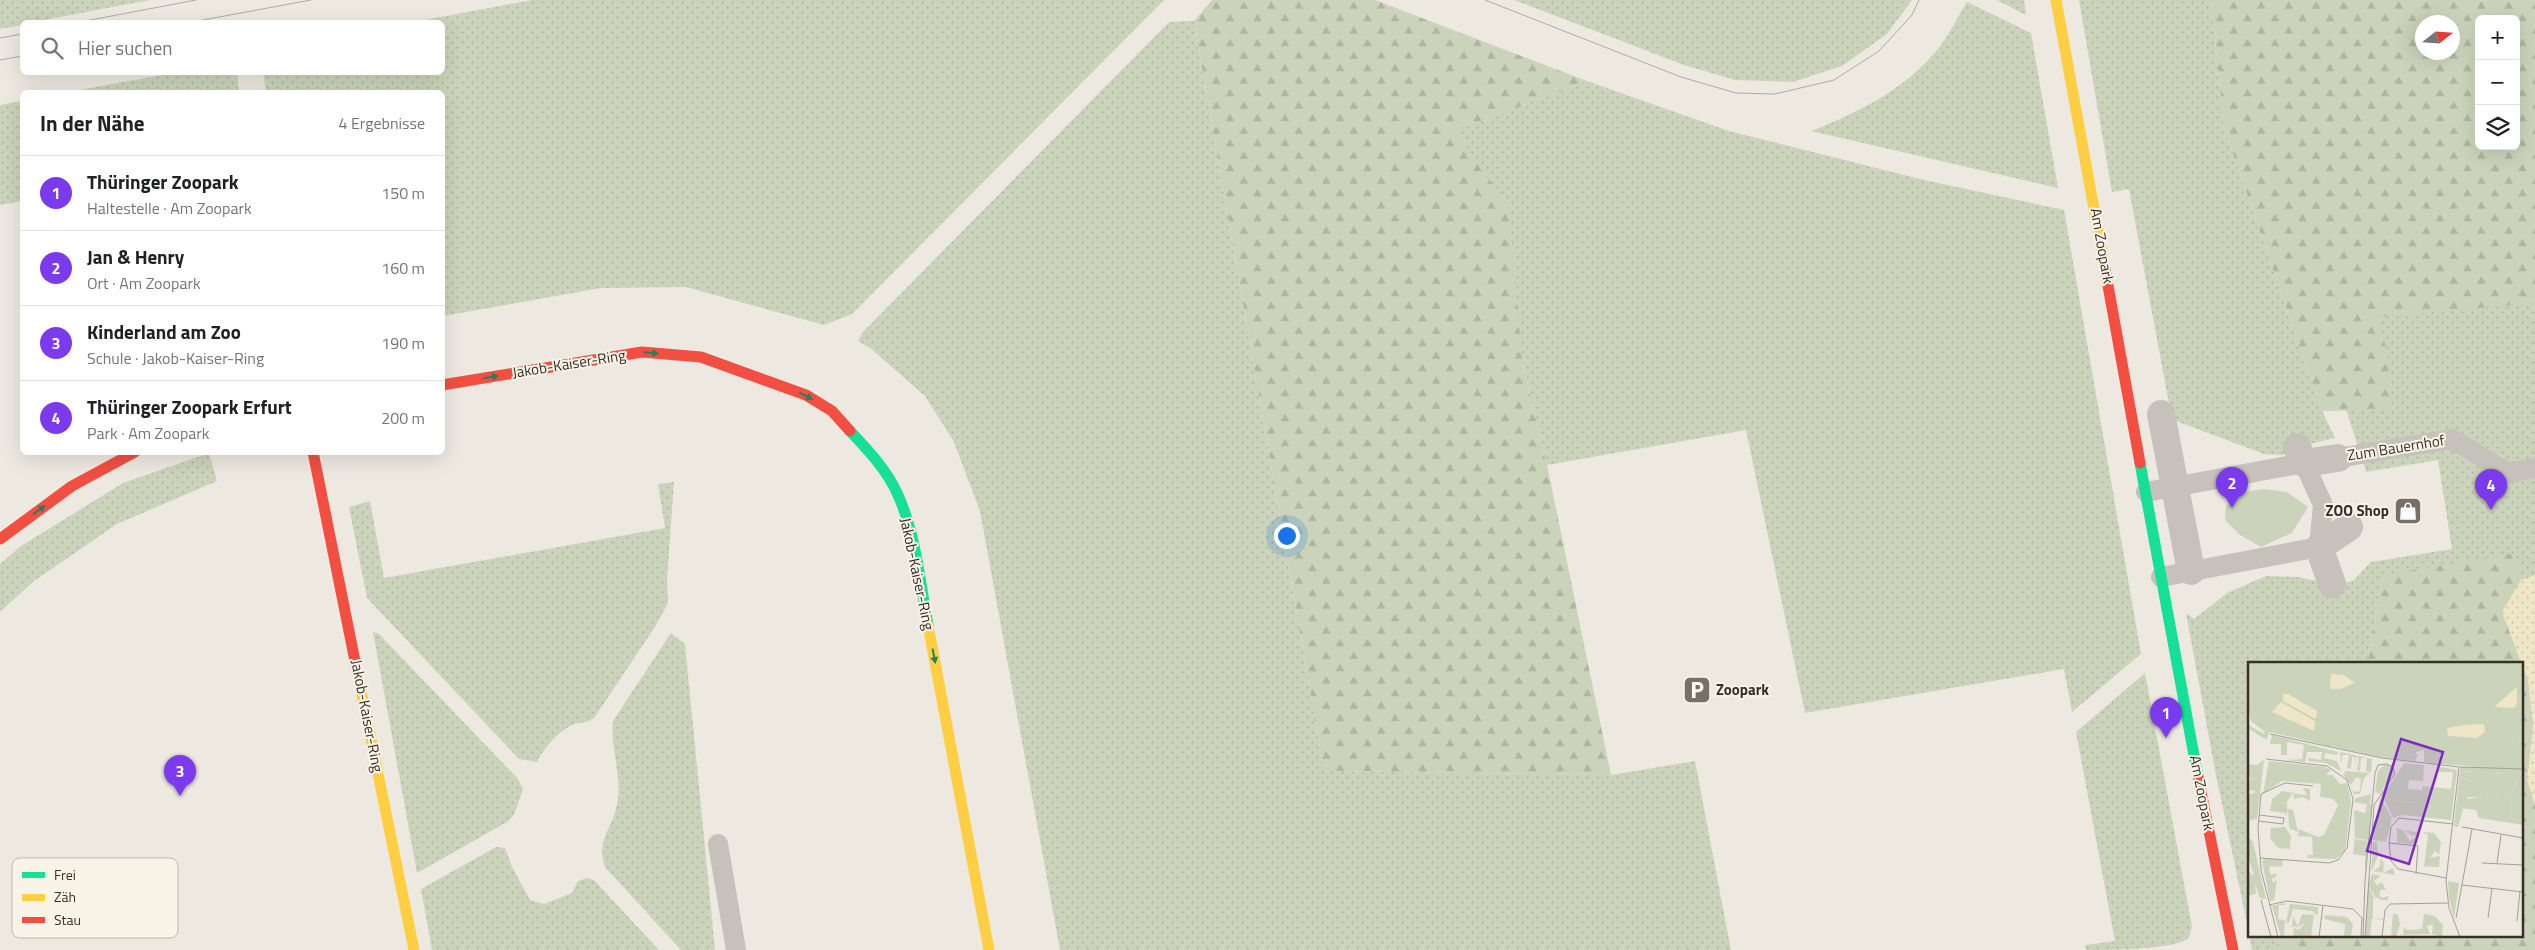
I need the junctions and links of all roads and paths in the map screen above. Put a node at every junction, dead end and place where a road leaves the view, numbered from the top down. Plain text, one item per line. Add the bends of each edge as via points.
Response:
1 (2056, 0) edge
2 (445, 385) edge
3 (2161, 414) dead end
4 (129, 455) edge
5 (314, 455) edge
6 (2301, 455) junction
7 (2338, 458) joint
8 (2535, 468) edge
9 (2175, 486) junction
10 (2146, 492) junction
11 (2349, 527) dead end
12 (0, 539) edge
13 (2319, 547) junction
14 (2191, 571) junction
15 (2161, 577) junction
16 (2332, 584) dead end
17 (718, 844) dead end
18 (414, 950) edge
19 (736, 950) edge
20 (990, 950) edge
21 (2233, 950) edge

1 - 10 street, Am Zoopark
2 -> 20 street, Jakob-Kaiser-Ring via 642,352 701,357 806,394 832,411 878,461 898,494 911,532
3 - 9 street
12 -> 4 street via 72,486
5 - 18 street, Jakob-Kaiser-Ring
6 - 7 street
6 - 9 lane
6 - 13 lane via 2323,505
7 - 8 lane, Zum Bauernhof via 2452,439 2508,473
9 - 10 lane
9 - 14 street
10 - 15 street, Am Zoopark
11 - 13 street
13 - 14 lane
13 - 16 street
14 - 15 lane
15 - 21 street, Am Zoopark
17 - 19 lane

